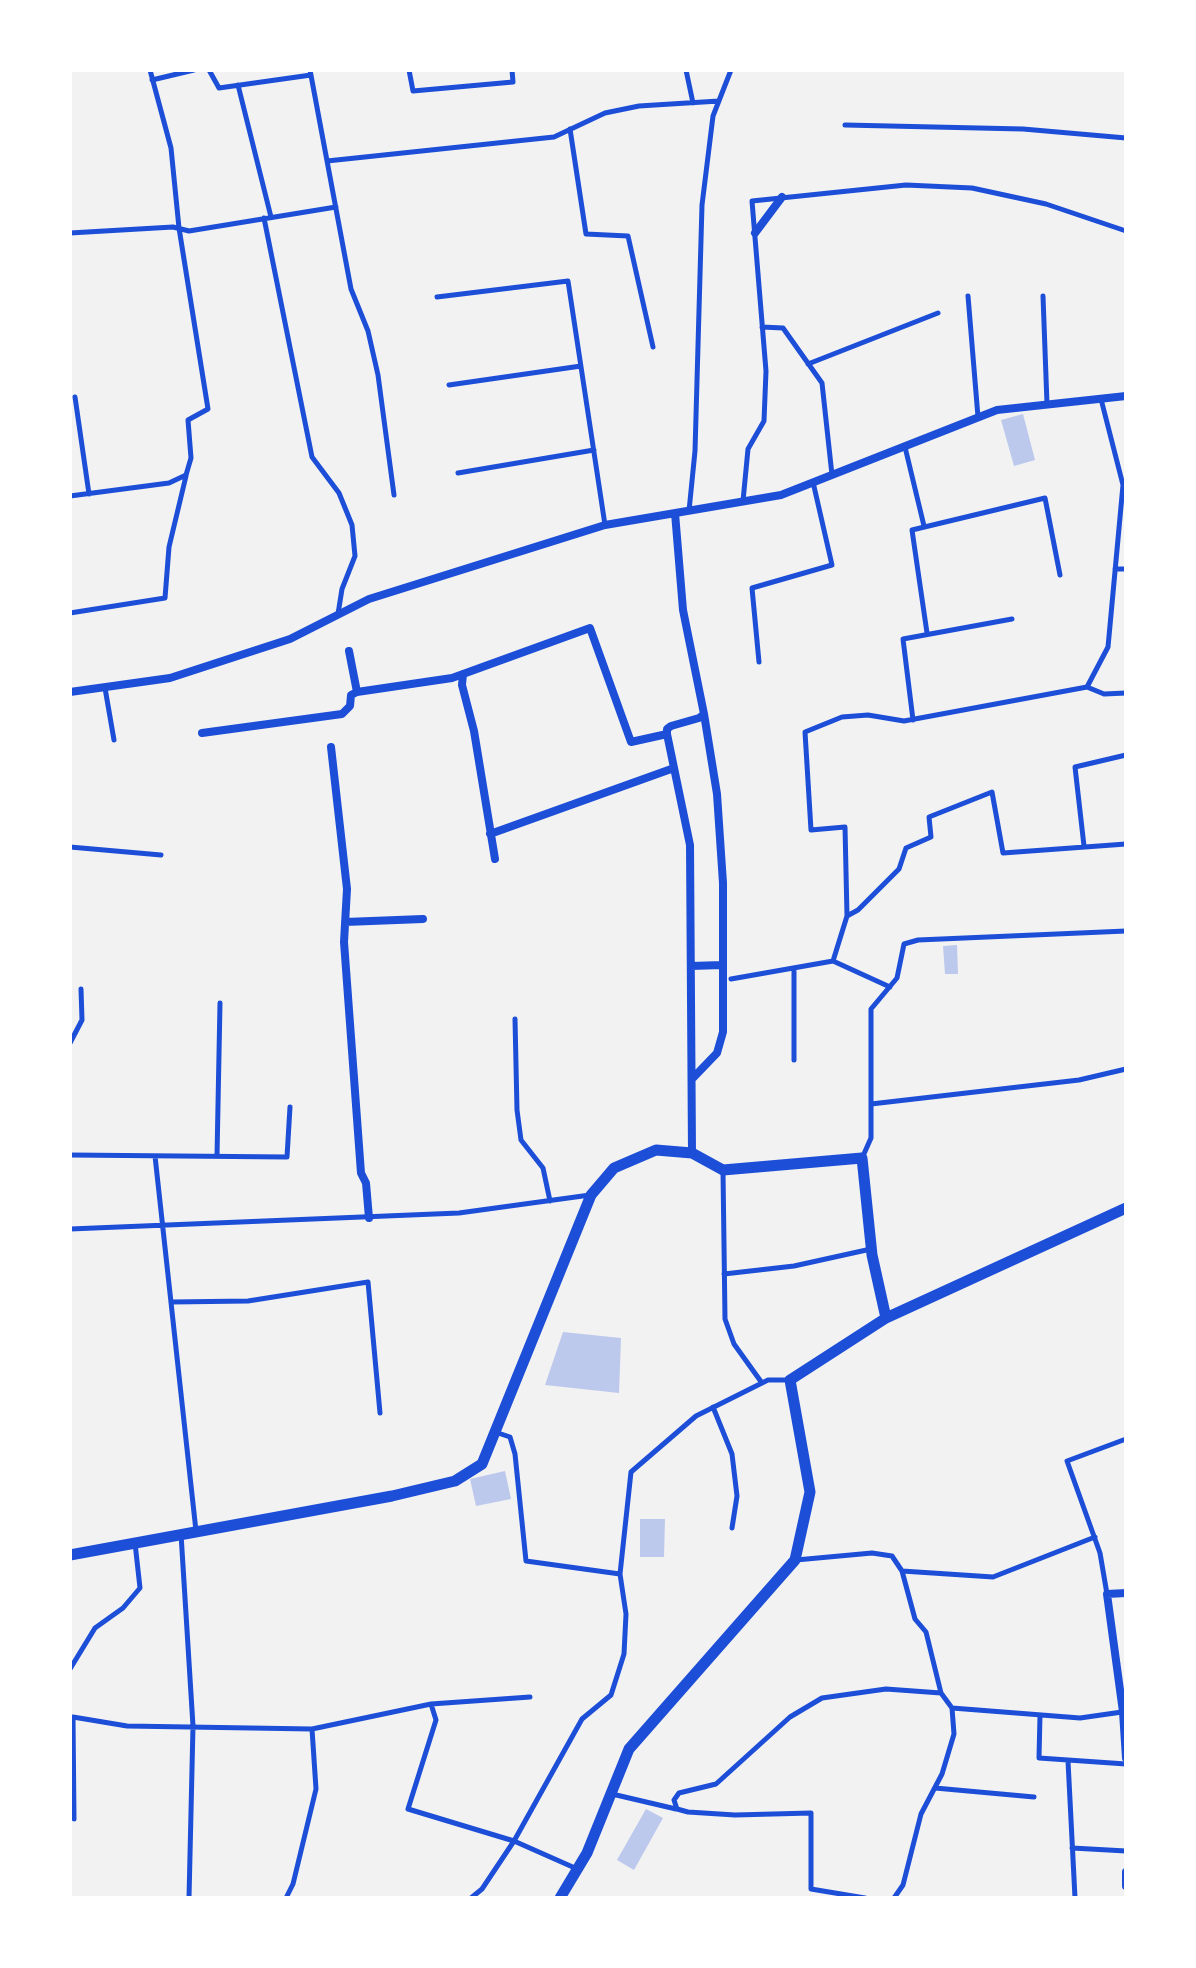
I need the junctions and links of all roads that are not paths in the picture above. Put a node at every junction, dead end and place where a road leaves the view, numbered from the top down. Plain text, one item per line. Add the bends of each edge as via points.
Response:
1 (150, 70) edge
2 (194, 70) edge
3 (209, 70) edge
4 (409, 70) edge
5 (512, 70) edge
6 (686, 70) edge
7 (731, 70) edge
8 (310, 72) edge
9 (152, 80) junction
10 (238, 85) junction
11 (719, 101) junction
12 (693, 103) junction
13 (845, 125) dead end
14 (570, 129) junction
15 (1126, 138) edge
16 (327, 161) junction
17 (782, 197) junction
18 (336, 207) junction
19 (267, 218) junction
20 (179, 228) junction
21 (1126, 231) edge
22 (70, 233) edge
23 (755, 233) junction
24 (968, 296) dead end
25 (1043, 296) dead end
26 (437, 297) dead end
27 (938, 313) dead end
28 (762, 327) junction
29 (653, 347) dead end
30 (808, 364) junction
31 (581, 366) junction
32 (449, 385) dead end
33 (1126, 396) edge
34 (75, 397) dead end
35 (1101, 399) junction
36 (1047, 405) junction
37 (978, 418) junction
38 (905, 446) junction
39 (594, 450) junction
40 (458, 473) dead end
41 (186, 475) junction
42 (832, 475) junction
43 (813, 482) junction
44 (89, 494) junction
45 (394, 495) dead end
46 (70, 496) edge
47 (743, 502) junction
48 (689, 511) junction
49 (675, 513) junction
50 (605, 525) junction
51 (924, 526) junction
52 (1115, 569) junction
53 (1126, 569) edge
54 (1060, 575) dead end
55 (70, 613) edge
56 (338, 615) junction
57 (1012, 619) dead end
58 (927, 633) junction
59 (349, 651) dead end
60 (759, 662) dead end
61 (463, 674) junction
62 (105, 687) junction
63 (1087, 687) junction
64 (70, 692) edge
65 (357, 692) junction
66 (1126, 693) edge
67 (704, 714) junction
68 (913, 720) junction
69 (202, 733) dead end
70 (667, 734) junction
71 (114, 740) dead end
72 (331, 747) dead end
73 (1126, 755) edge
74 (674, 768) junction
75 (490, 834) junction
76 (1126, 844) edge
77 (1084, 846) junction
78 (70, 847) edge
79 (161, 855) dead end
80 (495, 859) dead end
81 (847, 916) junction
82 (423, 919) dead end
83 (345, 922) junction
84 (1126, 931) edge
85 (833, 961) junction
86 (722, 965) junction
87 (691, 966) junction
88 (794, 968) junction
89 (731, 979) dead end
90 (890, 987) junction
91 (81, 989) dead end
92 (220, 1003) dead end
93 (515, 1019) dead end
94 (70, 1043) edge
95 (794, 1060) dead end
96 (1126, 1069) edge
97 (692, 1079) junction
98 (871, 1104) junction
99 (290, 1107) dead end
100 (692, 1153) junction
101 (70, 1155) edge
102 (155, 1156) junction
103 (217, 1156) junction
104 (862, 1158) junction
105 (723, 1170) junction
106 (591, 1195) junction
107 (550, 1201) junction
108 (1126, 1208) edge
109 (369, 1218) junction
110 (164, 1227) junction
111 (70, 1229) edge
112 (871, 1249) junction
113 (724, 1274) junction
114 (172, 1302) junction
115 (886, 1318) junction
116 (790, 1380) junction
117 (762, 1383) junction
118 (713, 1407) junction
119 (380, 1413) dead end
120 (495, 1432) junction
121 (1126, 1439) edge
122 (732, 1528) dead end
123 (196, 1531) junction
124 (181, 1533) junction
125 (1095, 1537) junction
126 (134, 1542) junction
127 (70, 1555) edge
128 (795, 1560) junction
129 (902, 1571) junction
130 (620, 1574) junction
131 (1126, 1593) edge
132 (1107, 1594) junction
133 (70, 1669) edge
134 (941, 1693) junction
135 (530, 1697) dead end
136 (431, 1704) junction
137 (952, 1708) junction
138 (1123, 1712) junction
139 (1040, 1715) junction
140 (193, 1726) junction
141 (312, 1729) junction
142 (1126, 1748) edge
143 (1068, 1761) junction
144 (1126, 1761) edge
145 (935, 1788) junction
146 (611, 1793) junction
147 (1034, 1797) dead end
148 (677, 1809) junction
149 (74, 1819) dead end
150 (514, 1841) junction
151 (1072, 1848) junction
152 (1126, 1851) edge
153 (578, 1869) junction
154 (1126, 1872) edge
155 (1126, 1886) edge
156 (189, 1898) edge
157 (286, 1898) edge
158 (471, 1898) edge
159 (560, 1898) edge
160 (865, 1898) edge
161 (894, 1898) edge
162 (1075, 1898) edge

1 - 9 lane
2 - 9 lane
3 - 10 lane via 219,88
4 - 5 lane via 413,91 513,82
6 - 12 lane
7 - 11 lane
8 - 10 lane
8 - 16 lane
9 - 20 lane via 171,148
10 - 19 lane
11 - 12 lane
11 - 48 lane via 702,205
12 - 14 lane via 605,113
13 - 15 lane via 1023,129
14 - 16 lane via 554,137
14 - 29 lane via 586,234 628,236
16 - 18 lane
17 - 21 lane via 906,185 972,188 1046,204
17 - 23 street
17 - 23 lane via 752,201
18 - 19 lane
18 - 45 lane via 351,289 378,375
19 - 20 lane via 189,231
19 - 56 lane via 312,457 339,493 352,525 355,556
20 - 22 lane
20 - 41 lane via 208,409 188,420 191,458
23 - 28 lane
24 - 37 lane
25 - 36 lane
26 - 31 lane via 568,281
27 - 30 lane
28 - 30 lane via 783,328
28 - 47 lane via 764,421 748,449
30 - 42 lane via 822,383
31 - 32 lane
31 - 39 lane
33 - 35 street
34 - 44 lane
35 - 36 street
35 - 52 lane via 1123,485
36 - 37 street via 997,410
37 - 38 street
38 - 42 street
38 - 51 lane
39 - 40 lane
39 - 50 lane
41 - 44 lane via 169,483
41 - 55 lane via 169,547 165,598
42 - 43 street
43 - 47 street
43 - 60 lane via 832,565 752,588
44 - 46 lane
47 - 48 street
48 - 49 street
49 - 50 street
49 - 67 street via 683,610
50 - 56 street via 369,599
51 - 54 lane via 1045,498
51 - 58 lane via 912,530
52 - 53 lane
52 - 63 lane via 1108,647
56 - 62 street via 290,639 170,678
57 - 58 lane
58 - 68 lane via 903,639
59 - 65 street
61 - 65 street
61 - 70 street via 590,628 631,742
61 - 75 street
62 - 64 street
62 - 71 lane
63 - 66 lane via 1104,694
63 - 68 lane
65 - 69 street via 342,714
67 - 70 street via 671,726
67 - 86 street via 717,794
68 - 81 lane via 842,717 805,732 811,830 845,827
70 - 74 street
72 - 83 street via 347,889
73 - 77 lane via 1075,767
74 - 75 street
74 - 87 street via 690,845
75 - 80 street
76 - 77 lane
77 - 81 lane via 1003,853 992,792 929,817 931,837 906,848 899,869
78 - 79 lane
81 - 85 lane
82 - 83 street
83 - 109 street via 361,1173
84 - 90 lane via 918,940 904,944
85 - 88 lane
85 - 90 lane
86 - 87 street
86 - 97 street via 723,1032 717,1053
87 - 97 street
88 - 89 lane
88 - 95 lane
90 - 98 lane via 871,1009
91 - 94 lane via 82,1020
92 - 103 lane
93 - 107 lane via 521,1140 543,1168
96 - 98 lane via 1079,1080
97 - 100 street
98 - 104 lane via 871,1138
99 - 103 lane via 287,1157
100 - 105 street
100 - 106 street via 656,1150 614,1168
101 - 102 lane
102 - 103 lane
102 - 110 lane
104 - 105 street
104 - 112 street
105 - 113 lane
106 - 107 lane
106 - 120 street
107 - 109 lane
108 - 115 street
109 - 110 lane
110 - 111 lane
110 - 114 lane
112 - 113 lane
112 - 115 street
113 - 117 lane via 725,1319 734,1344
114 - 119 lane via 248,1301 368,1282
114 - 123 lane
115 - 116 street
116 - 117 lane
116 - 128 street via 810,1492
117 - 118 lane
118 - 122 lane via 732,1454 737,1496
118 - 130 lane via 631,1472
120 - 123 street via 482,1464 455,1481
120 - 130 lane via 510,1437 515,1454 526,1561
121 - 125 lane via 1067,1461
123 - 124 street
124 - 126 street
124 - 140 lane
125 - 129 lane via 993,1577
125 - 132 lane
126 - 127 street
126 - 133 lane via 140,1588 95,1628
128 - 129 lane via 872,1553 892,1556
128 - 146 street via 629,1749
129 - 134 lane via 915,1619 926,1632
130 - 150 lane via 624,1654 611,1695 582,1719
131 - 132 street
132 - 138 street
134 - 137 lane
134 - 148 lane via 886,1689 822,1698 790,1717 716,1784 679,1793 674,1800
135 - 136 lane
136 - 141 lane
136 - 150 lane via 436,1720 408,1809
137 - 139 lane
137 - 145 lane via 954,1734
138 - 139 lane via 1080,1718
138 - 142 street
139 - 143 lane via 1039,1758
140 - 141 lane
140 - 149 lane via 127,1726 73,1717
140 - 156 lane
141 - 157 lane via 316,1789
142 - 144 street
143 - 144 lane
143 - 151 lane
145 - 147 lane
145 - 161 lane via 921,1814 903,1885
146 - 148 lane
146 - 153 street
148 - 160 lane via 735,1815 811,1813 811,1889
150 - 153 lane
150 - 158 lane
151 - 152 lane
151 - 162 lane
153 - 159 street
154 - 155 street

